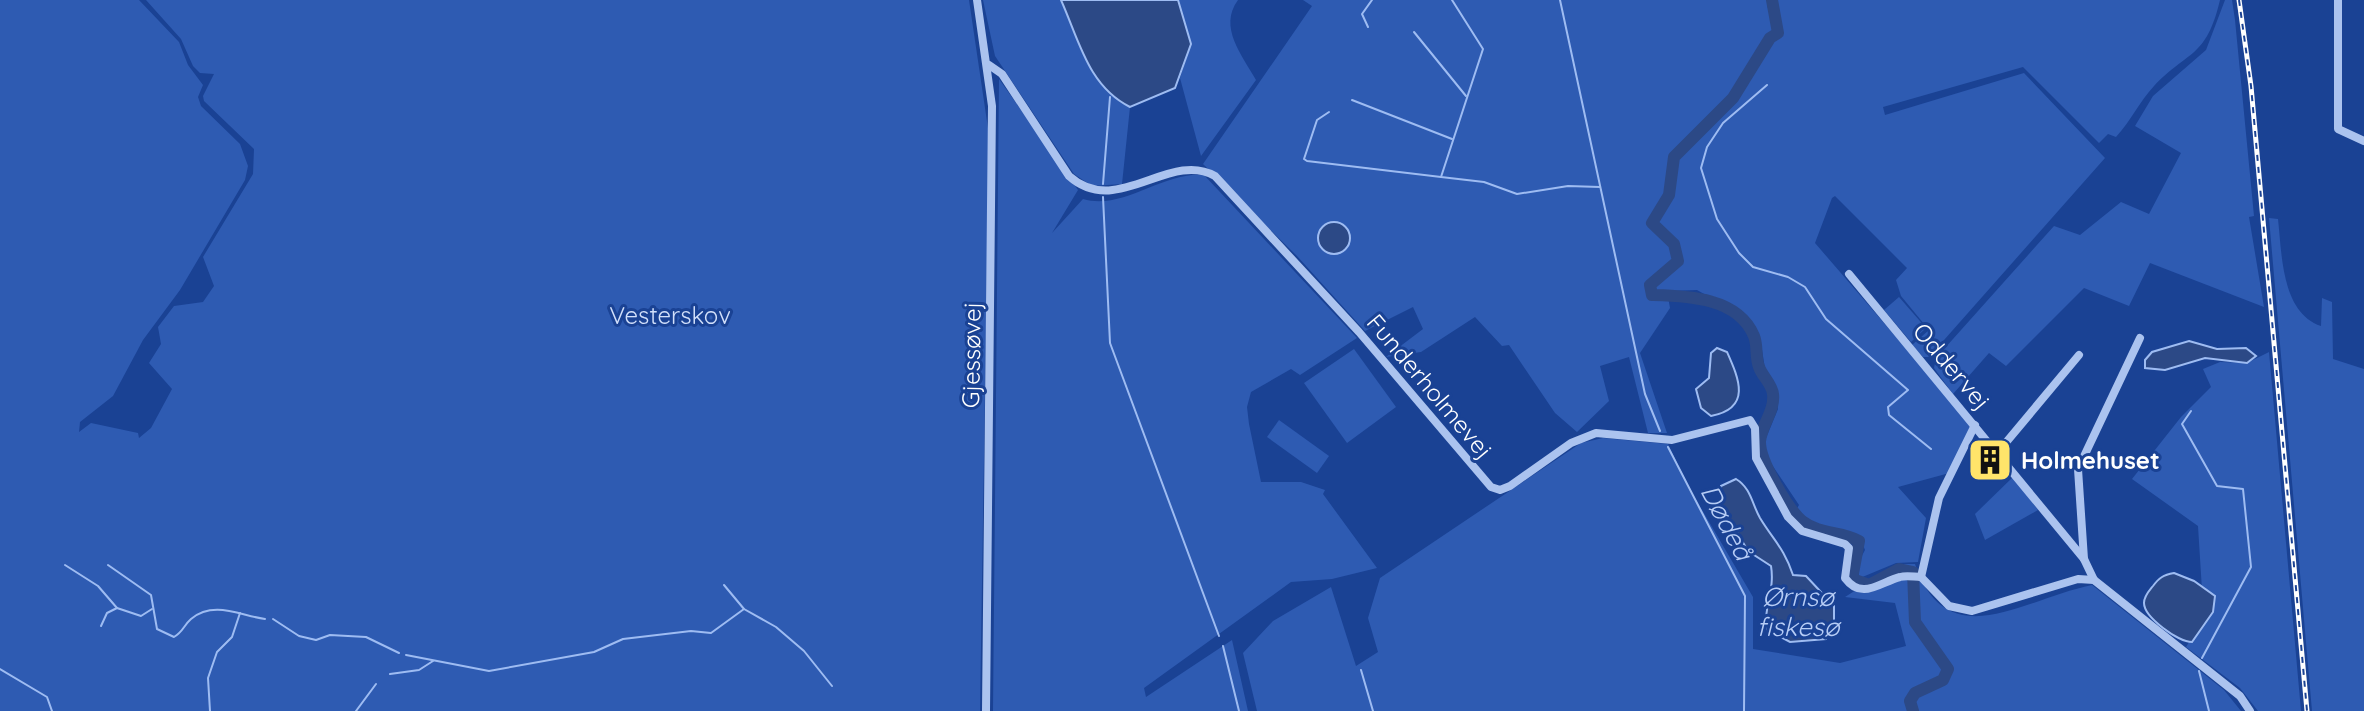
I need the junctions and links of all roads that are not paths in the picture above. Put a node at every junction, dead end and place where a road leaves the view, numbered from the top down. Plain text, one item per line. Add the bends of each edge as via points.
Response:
1 (977, 0) edge
2 (2338, 0) edge
3 (989, 65) junction
4 (2364, 141) edge
5 (1849, 274) dead end
6 (2140, 338) dead end
7 (2079, 355) dead end
8 (1975, 425) junction
9 (1998, 452) junction
10 (2084, 559) junction
11 (1921, 577) junction
12 (2094, 580) junction
13 (986, 711) edge
14 (2250, 711) edge

1 - 3 street, Gjessøvej
2 - 4 street via 2338,129
3 - 11 street, Funderholmevej via 1002,74 1069,176 1085,188 1119,190 1191,169 1215,176 1359,332 1491,487 1510,486 1571,443 1596,433 1672,440 1750,420 1756,458 1788,517 1802,531 1849,548 1844,572 1849,584 1868,590 1908,576
3 - 13 street, Gjessøvej via 993,243
5 - 8 street, Oddervej
6 - 10 street via 2078,469
7 - 9 street
8 - 9 street, Oddervej
8 - 11 street via 1939,498
9 - 10 street, Oddervej
10 - 12 street
11 - 12 street via 1949,606 1972,611 2078,579
12 - 14 street via 2240,696

